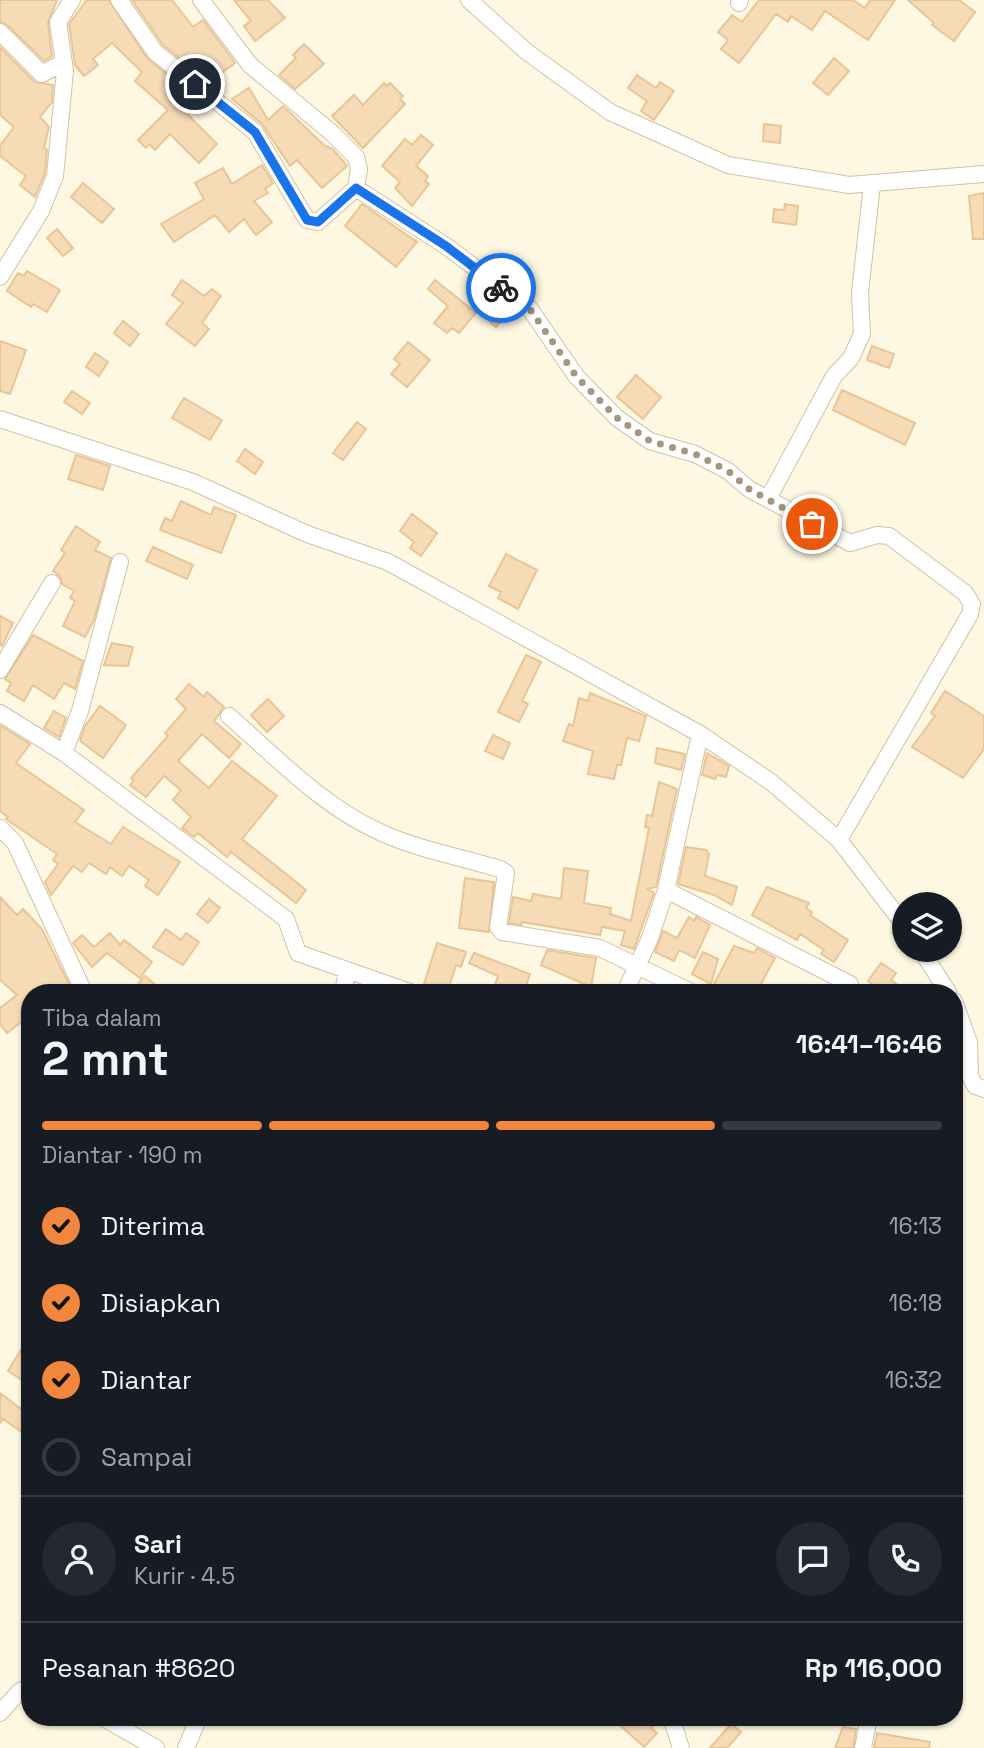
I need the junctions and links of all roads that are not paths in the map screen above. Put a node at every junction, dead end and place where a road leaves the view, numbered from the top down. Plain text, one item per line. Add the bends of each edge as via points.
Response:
1 (72, 0) edge
2 (119, 0) edge
3 (201, 0) edge
4 (469, 0) edge
5 (0, 32) edge
6 (64, 62) junction
7 (984, 174) edge
8 (872, 184) junction
9 (356, 188) junction
10 (0, 276) edge
11 (0, 419) edge
12 (768, 499) junction
13 (120, 562) dead end
14 (52, 583) dead end
15 (0, 670) edge
16 (0, 713) edge
17 (229, 716) dead end
18 (700, 734) junction
19 (64, 753) junction
20 (0, 828) edge
21 (839, 840) junction
22 (666, 890) junction
23 (892, 909) edge
24 (929, 962) edge
25 (637, 966) junction
26 (347, 971) junction
27 (80, 984) edge
28 (345, 984) edge
29 (386, 984) edge
30 (629, 984) edge
31 (674, 984) edge
32 (850, 984) dead end
33 (943, 984) edge
34 (963, 1026) edge
35 (984, 1089) edge
36 (21, 1691) edge
37 (0, 1713) edge
38 (118, 1726) edge
39 (195, 1726) edge
40 (674, 1726) edge
41 (867, 1726) edge
42 (156, 1748) edge
43 (186, 1748) edge
44 (681, 1748) edge
45 (863, 1748) edge

1 - 6 street via 58,22
2 - 9 street via 155,52 255,132 307,220 318,222
3 - 9 street via 250,65 355,157 359,170
4 - 8 street via 527,52 622,117 729,165 788,177
5 - 6 street via 42,74
6 - 10 street via 55,176 41,211
7 - 8 street
8 - 12 street via 860,293 862,334 851,358 834,376
9 - 12 street via 446,246 530,309 576,376 617,418 650,441 695,454 728,471
11 - 18 street via 193,482 307,534 388,562
12 - 21 street via 850,543 889,536 965,593 972,604
13 - 19 street via 80,711
14 - 15 street
16 - 19 street
17 - 25 street via 301,781 382,833 500,869 508,879 498,927 502,932 600,948
18 - 21 street via 771,782
18 - 22 street
19 - 26 street via 286,919 298,953
20 - 27 street via 15,843
21 - 23 street
22 - 25 street
22 - 32 street
24 - 33 street
25 - 30 street
25 - 31 street
26 - 28 street
26 - 29 street
34 - 35 street via 969,1042 970,1076 975,1086
36 - 37 street
38 - 42 street
39 - 43 street
40 - 44 street
41 - 45 street

